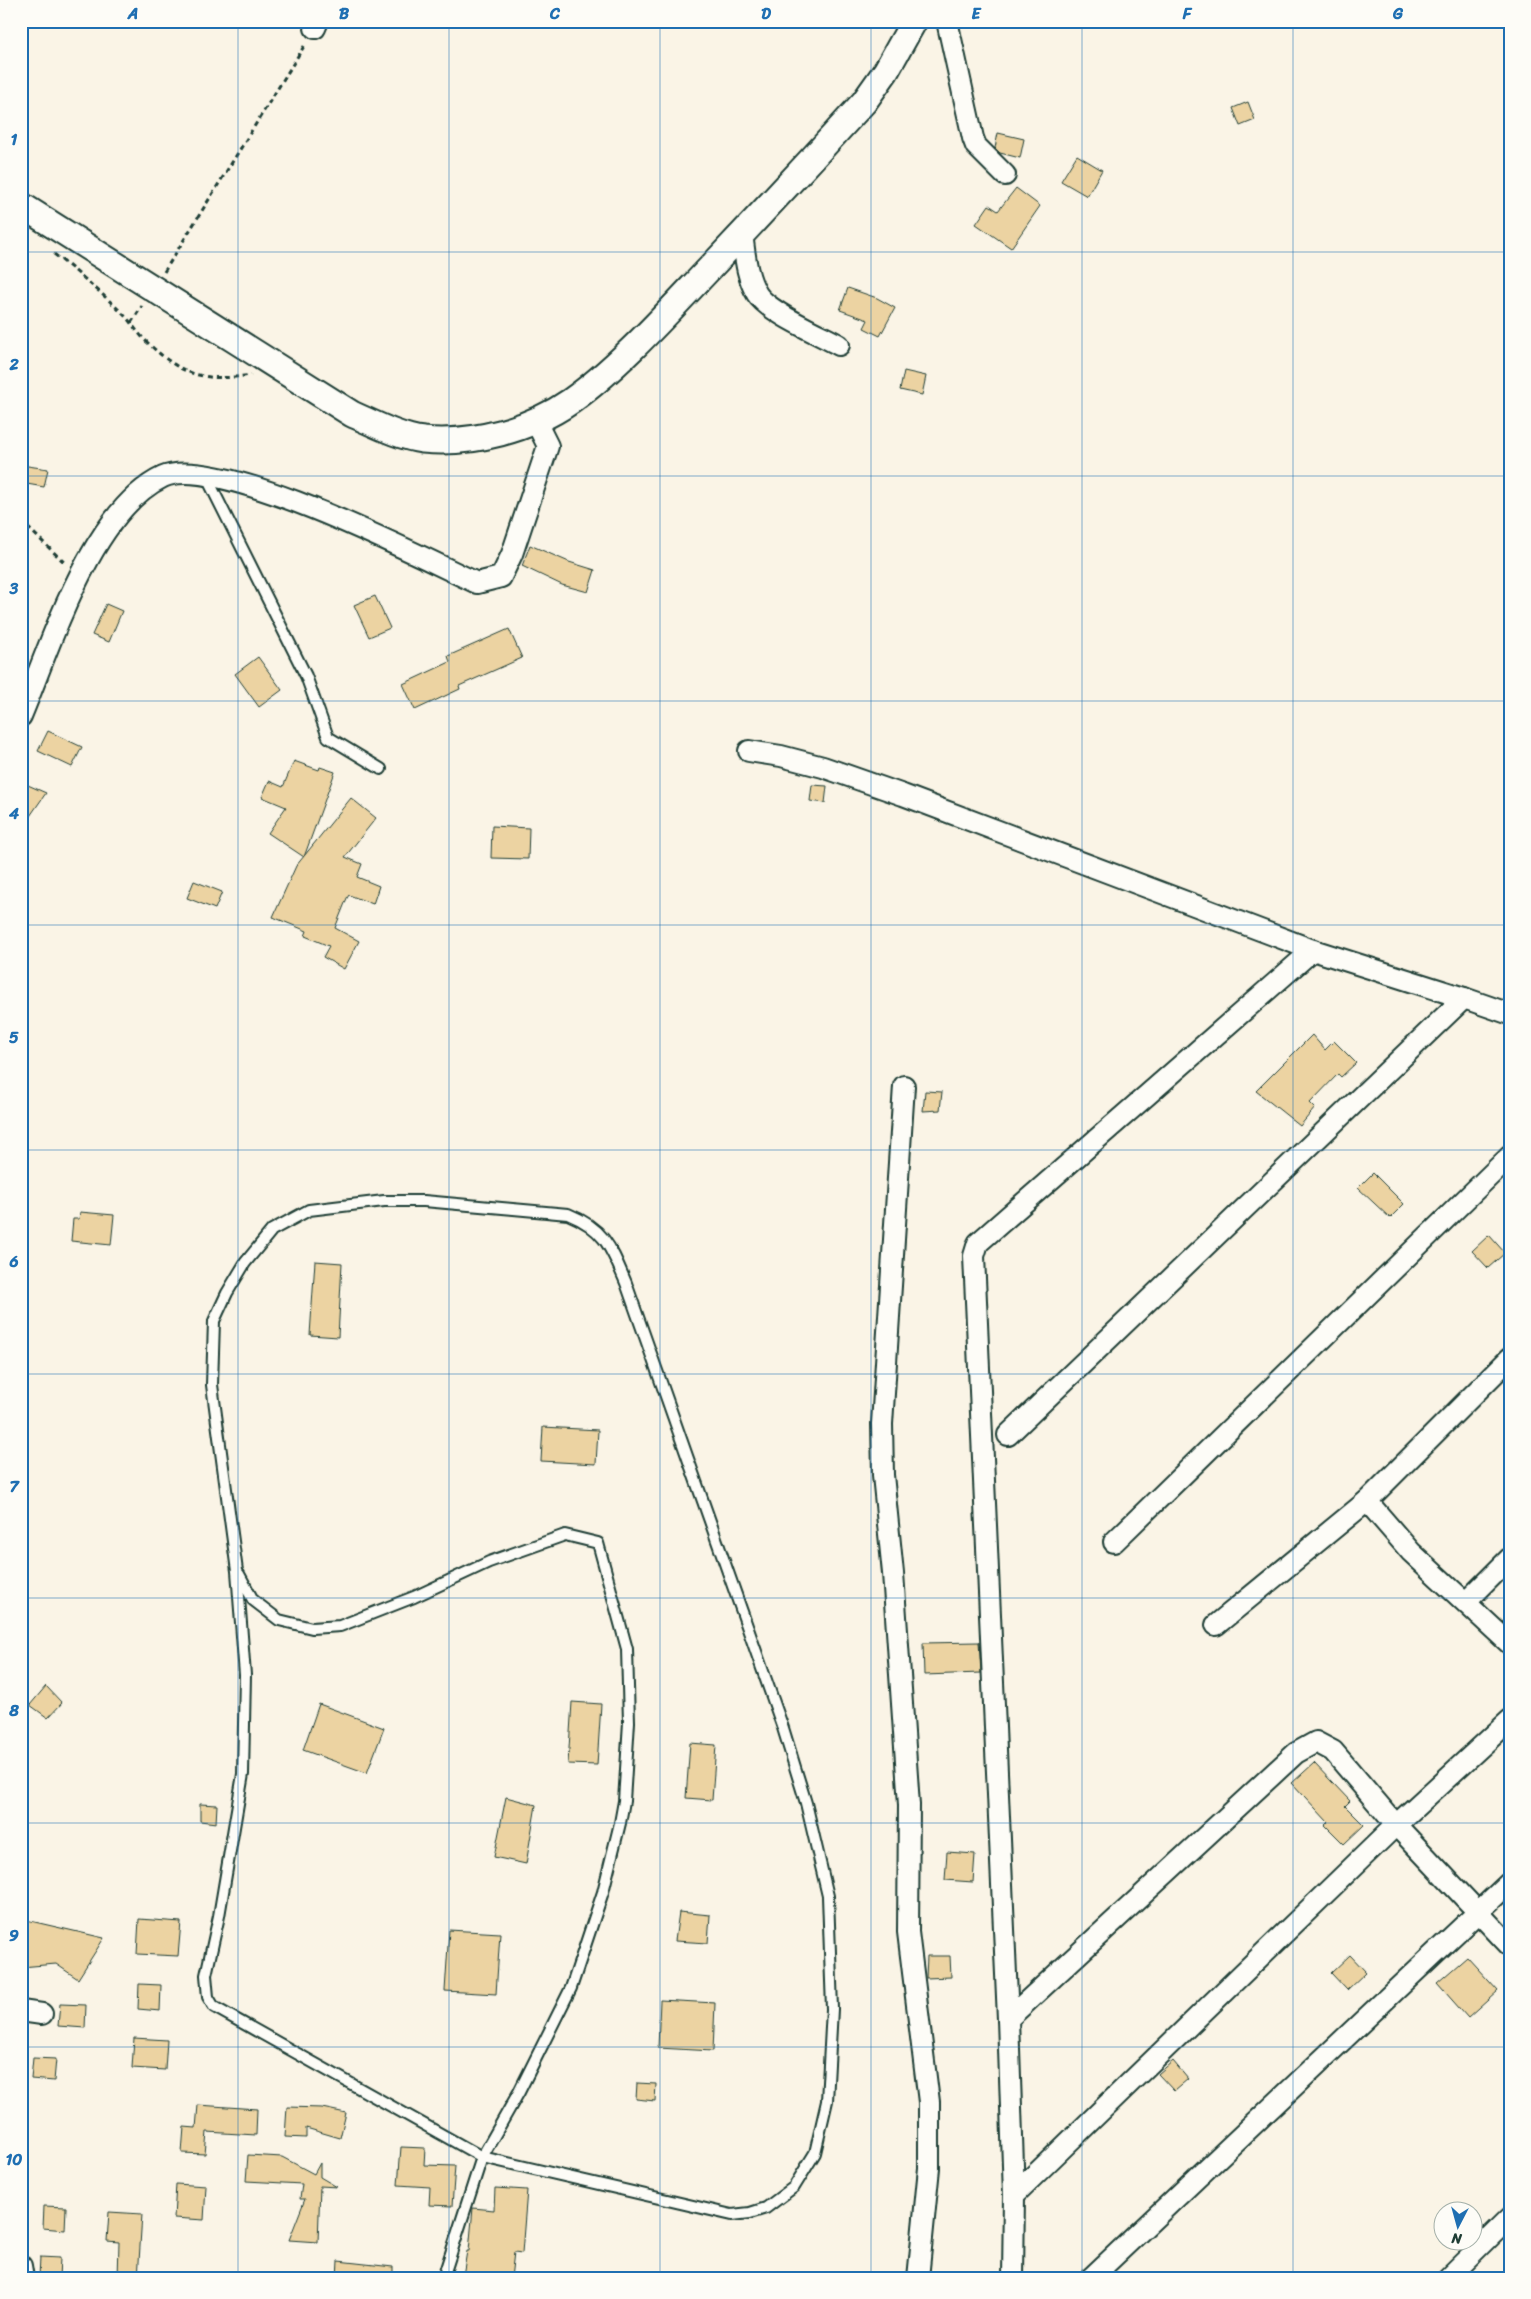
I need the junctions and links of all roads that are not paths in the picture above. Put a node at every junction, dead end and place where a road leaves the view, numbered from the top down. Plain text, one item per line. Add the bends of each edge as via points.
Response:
1 (914, 21) edge
2 (947, 21) edge
3 (1005, 175) dead end
4 (21, 205) edge
5 (742, 234) junction
6 (839, 345) dead end
7 (535, 420) junction
8 (206, 475) junction
9 (21, 716) edge
10 (748, 751) dead end
11 (382, 770) dead end
12 (1313, 950) junction
13 (1464, 998) junction
14 (1510, 1014) edge
15 (904, 1086) dead end
16 (1510, 1156) edge
17 (1510, 1358) edge
18 (1008, 1435) dead end
19 (1367, 1501) junction
20 (1114, 1542) dead end
21 (1510, 1558) edge
22 (237, 1571) junction
23 (1466, 1602) junction
24 (1216, 1625) dead end
25 (1510, 1644) edge
26 (1510, 1720) edge
27 (1396, 1825) junction
28 (1510, 1882) edge
29 (1477, 1913) junction
30 (1510, 1946) edge
31 (21, 2011) edge
32 (42, 2014) dead end
33 (1008, 2019) junction
34 (482, 2157) junction
35 (1014, 2195) junction
36 (1510, 2217) edge
37 (21, 2266) edge
38 (23, 2278) edge
39 (442, 2278) edge
40 (918, 2278) edge
41 (1013, 2278) edge
42 (1091, 2278) edge
43 (1448, 2278) edge

1 - 5 street via 864,102
2 - 3 street via 976,146
4 - 7 street via 352,414 394,432 422,440 454,440 498,433
5 - 6 street via 749,274 757,295 769,307
5 - 7 street via 600,377 570,402
7 - 8 street via 548,446 512,554 501,577 477,583 331,514 266,490
8 - 9 street via 165,476 143,489 115,519 79,577
8 - 11 lane via 306,676 328,737
10 - 12 street via 824,767
12 - 13 street
12 - 33 street via 978,1243 974,1256
13 - 14 street
13 - 18 street
15 - 40 street via 882,1424 883,1475 909,1805 908,1932 928,2102 929,2168
16 - 20 street
17 - 19 street
19 - 23 street via 1411,1552
19 - 24 street
21 - 23 street
22 - 34 lane via 245,1675 243,1774 206,1976 208,1997 214,2007
22 - 34 lane via 252,1600 279,1620 312,1628 340,1626 414,1597 489,1562 565,1535 598,1543 627,1649 628,1722 620,1824 603,1892 571,1988
22 - 34 lane via 212,1385 214,1321 245,1263 272,1230 309,1210 424,1201 568,1214 587,1221 601,1233 626,1283 783,1728 806,1802 828,1896 832,2009 827,2101 816,2152 794,2187 766,2208 750,2213 732,2215
23 - 25 street
26 - 27 street
27 - 29 street
27 - 33 street via 1333,1751 1316,1742 1296,1753
27 - 35 street
28 - 29 street
29 - 30 street
29 - 42 street
31 - 32 street
33 - 35 street
34 - 39 lane
35 - 41 street
36 - 43 street
37 - 38 street

